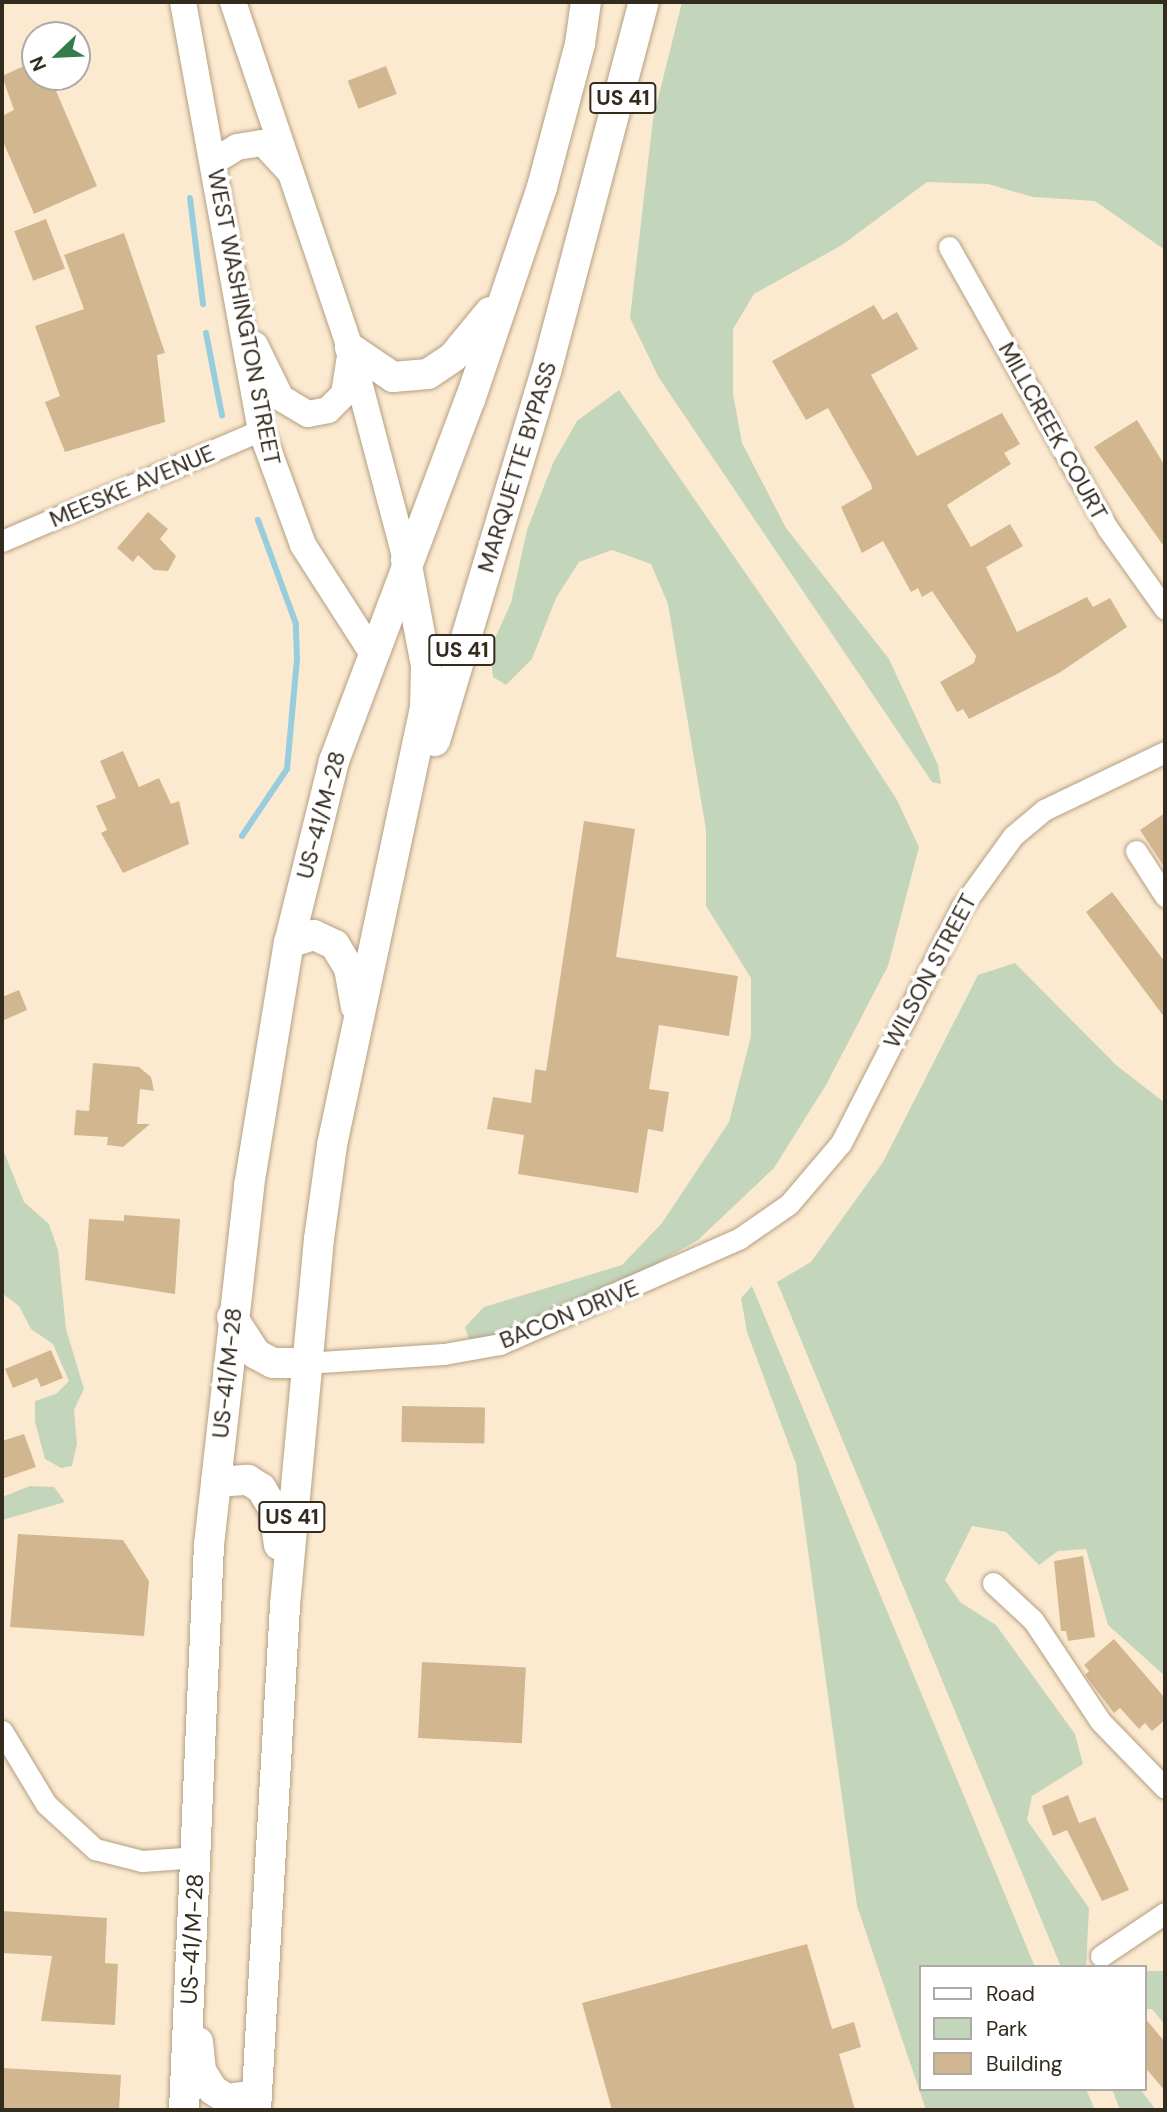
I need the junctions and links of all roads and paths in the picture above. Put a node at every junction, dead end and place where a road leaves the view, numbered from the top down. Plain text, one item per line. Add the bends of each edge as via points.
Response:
1 (183, 2) edge
2 (233, 2) edge
3 (586, 2) edge
4 (644, 2) edge
5 (213, 162) junction
6 (299, 186) junction
7 (949, 247) dead end
8 (503, 295) junction
9 (240, 312) junction
10 (350, 348) junction
11 (261, 430) junction
12 (2, 541) edge
13 (406, 560) junction
14 (1165, 609) edge
15 (372, 651) junction
16 (1165, 752) edge
17 (1136, 851) dead end
18 (1165, 896) edge
19 (379, 929) junction
20 (289, 943) junction
21 (358, 1023) junction
22 (740, 1238) joint
23 (232, 1317) junction
24 (305, 1363) junction
25 (216, 1482) junction
26 (993, 1583) dead end
27 (285, 1605) junction
28 (2, 1731) edge
29 (1165, 1788) edge
30 (197, 1857) junction
31 (195, 1895) junction
32 (1165, 1913) edge
33 (1101, 1956) dead end
34 (257, 2103) edge
35 (184, 2110) edge

1 - 5 main road, WEST WASHINGTON STREET
2 - 6 main road
3 - 8 highway, US 41 via 580,44 541,187
4 - 19 highway, MARQUETTE BYPASS / US 41 via 547,372
5 - 6 main road via 237,146 263,143 277,153
5 - 9 main road, WEST WASHINGTON STREET
6 - 10 main road
7 - 14 street, MILLCREEK COURT via 1108,528
8 - 10 highway via 464,346 428,374 393,377
8 - 13 highway, US 41 via 470,400
9 - 10 main road via 281,398 297,412 328,410 344,394
9 - 11 main road, WEST WASHINGTON STREET
10 - 13 main road
11 - 12 street, MEESKE AVENUE
11 - 15 main road, WEST WASHINGTON STREET via 303,545
13 - 15 highway, US 41
13 - 19 highway via 426,666 425,707
15 - 20 highway, US-41/M-28 / US 41 via 334,761
16 - 22 street, WILSON STREET via 1044,810 1013,836 961,908 841,1143 789,1203
17 - 18 street
19 - 21 highway, US 41
20 - 21 highway via 314,935 335,945 349,968
20 - 23 highway, US-41/M-28 / US 41 via 262,1089
21 - 24 highway, US 41 via 332,1145
22 - 24 street, BACON DRIVE via 500,1344 444,1354
23 - 24 highway via 256,1354 273,1363
23 - 25 highway, US-41/M-28 / US 41
24 - 27 highway, US 41
25 - 27 highway via 248,1480 269,1498
25 - 30 highway, US-41/M-28 / US 41
26 - 29 street via 1039,1628 1100,1721
27 - 34 highway, US 41
28 - 30 street via 46,1804 95,1849 142,1861
30 - 31 highway, US-41/M-28 / US 41
31 - 34 highway via 201,1952 201,2071 213,2090 227,2099
31 - 35 highway, US-41/M-28 / US 41
32 - 33 street

